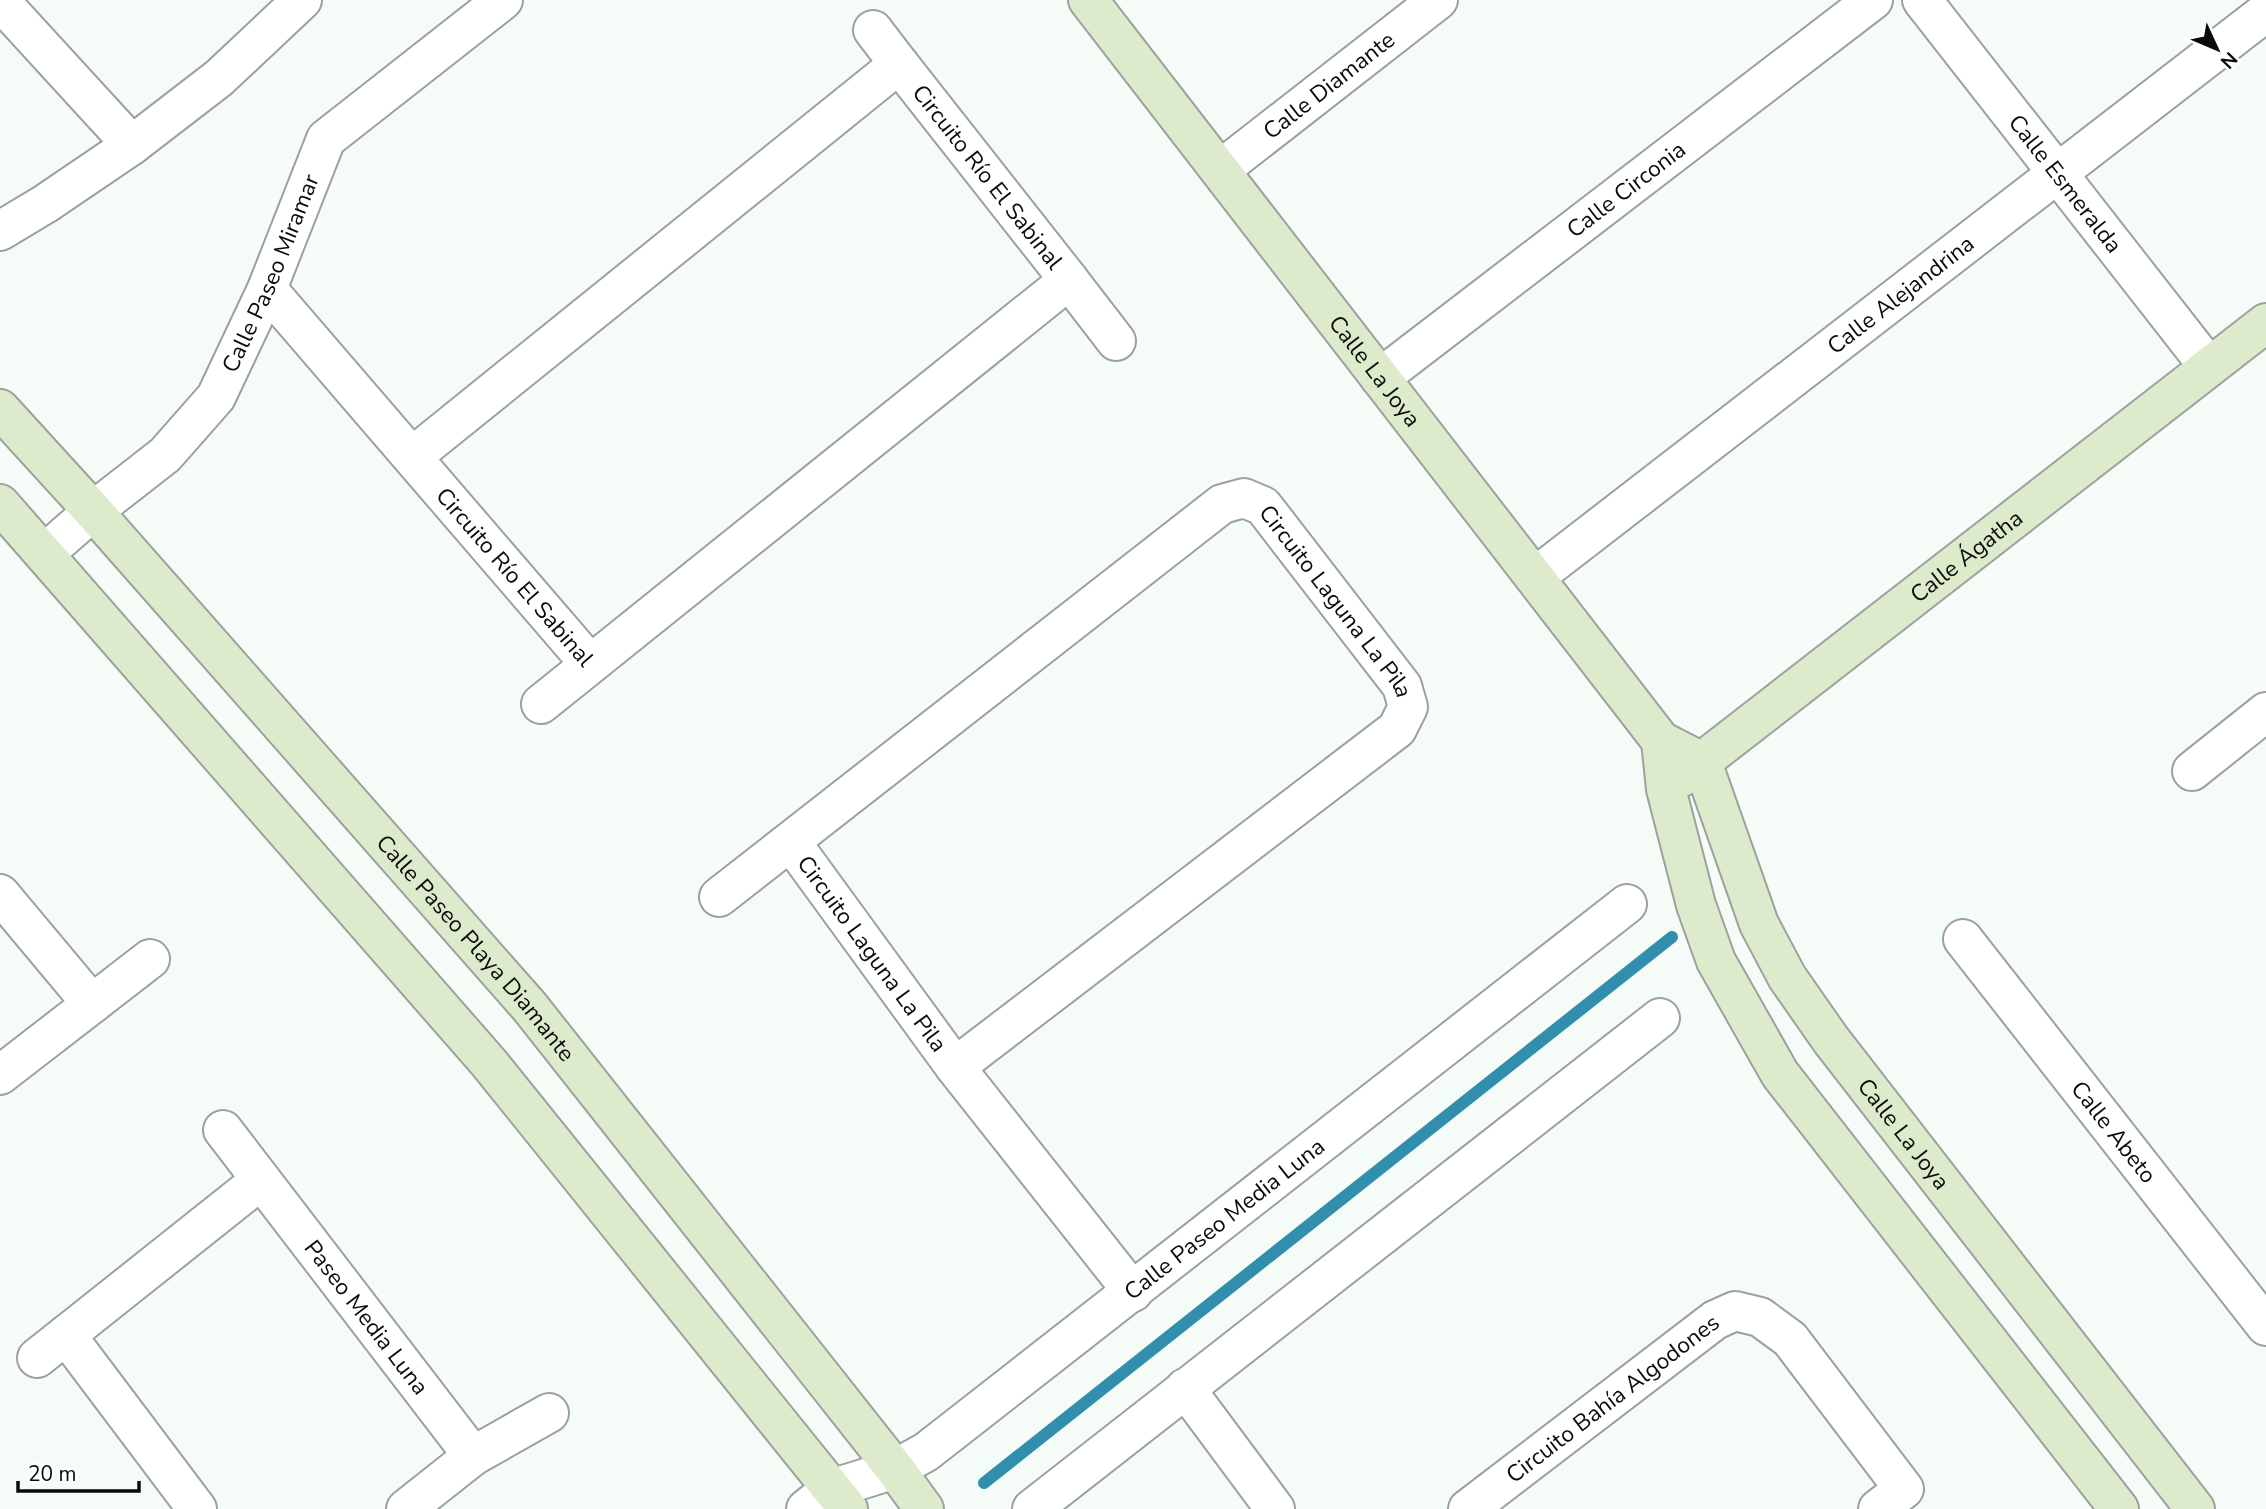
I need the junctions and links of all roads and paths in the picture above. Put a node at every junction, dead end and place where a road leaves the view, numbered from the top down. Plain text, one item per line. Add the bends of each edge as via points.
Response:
1 (302, 0) edge
2 (503, 0) edge
3 (1088, 0) edge
4 (1438, 0) edge
5 (1873, 0) edge
6 (1922, 0) edge
7 (0, 1) edge
8 (2266, 12) edge
9 (873, 30) dead end
10 (899, 64) junction
11 (132, 145) junction
12 (1220, 170) junction
13 (2058, 174) junction
14 (0, 231) edge
15 (1069, 280) junction
16 (267, 289) junction
17 (2266, 323) edge
18 (1116, 341) dead end
19 (2209, 368) junction
20 (1380, 378) junction
21 (0, 409) edge
22 (413, 456) junction
23 (0, 504) edge
24 (93, 511) junction
25 (44, 554) junction
26 (1535, 578) junction
27 (590, 664) junction
28 (541, 704) dead end
29 (2266, 712) edge
30 (1661, 741) junction
31 (1702, 762) junction
32 (2192, 771) dead end
33 (1666, 789) junction
34 (790, 842) junction
35 (0, 894) edge
36 (719, 897) dead end
37 (1627, 904) dead end
38 (1962, 939) dead end
39 (150, 959) dead end
40 (92, 1004) junction
41 (1660, 1018) dead end
42 (955, 1067) junction
43 (0, 1074) edge
44 (223, 1129) dead end
45 (261, 1181) junction
46 (1133, 1292) junction
47 (2264, 1319) edge
48 (1185, 1388) junction
49 (549, 1413) dead end
50 (473, 1456) junction
51 (895, 1469) junction
52 (829, 1502) edge
53 (197, 1509) edge
54 (406, 1509) edge
55 (924, 1509) edge
56 (1032, 1509) edge
57 (1275, 1509) edge
58 (1468, 1509) edge
59 (1878, 1509) edge
60 (2119, 1509) edge
61 (2195, 1509) edge

1 - 11 street via 219,78
2 - 16 street, Calle Paseo Miramar via 326,139
3 - 12 street, Calle La Joya
4 - 12 street, Calle Diamante
5 - 20 street, Calle Circonia
6 - 13 street, Calle Esmeralda
7 - 11 street
8 - 13 street, Calle Alejandrina
9 - 10 street
10 - 15 street, Circuito Río El Sabinal
10 - 22 street, Circuito Río El Sabinal
11 - 14 street
12 - 20 street, Calle La Joya
13 - 19 street, Calle Esmeralda
13 - 26 street, Calle Alejandrina
15 - 18 street
15 - 27 street, Circuito Río El Sabinal
16 - 22 street, Circuito Río El Sabinal
16 - 24 street, Calle Paseo Miramar via 216,397 165,456
17 - 19 street, Calle Ágatha
19 - 31 street, Calle Ágatha
20 - 26 street, Calle La Joya
21 - 24 street, Calle Paseo Playa Diamante
22 - 27 street, Circuito Río El Sabinal
23 - 25 street
24 - 25 street, Calle Paseo Miramar
24 - 51 street, Calle Paseo Playa Diamante via 529,1006
25 - 52 street via 489,1063
26 - 30 street, Calle La Joya
27 - 28 street
29 - 32 street
30 - 31 street, Calle La Joya
30 - 33 street
31 - 33 street, Calle Ágatha
31 - 61 street, Calle La Joya via 1759,924 1787,977 1839,1051
33 - 60 street via 1696,905 1716,961 1780,1074
34 - 36 street, Circuito Laguna La Pila
34 - 42 street, Circuito Laguna La Pila
34 - 42 street, Circuito Laguna La Pila via 1222,504 1244,498 1263,506 1402,686 1408,707 1397,729
35 - 40 street
37 - 46 street, Calle Paseo Media Luna
38 - 47 street, Calle Abeto
39 - 40 street
40 - 43 street
41 - 48 street
42 - 46 street, Circuito Laguna La Pila
44 - 45 street, Paseo Media Luna
45 - 50 street, Paseo Media Luna
45 - 53 street via 51,1346
46 - 51 street, Calle Paseo Media Luna via 926,1452
48 - 56 street
48 - 57 street
49 - 50 street
50 - 54 street
51 - 52 street, Calle Paseo Media Luna
51 - 55 street, Calle Paseo Playa Diamante
58 - 59 street, Circuito Bahía Algodones via 1715,1320 1735,1311 1760,1317 1790,1339 1904,1489

